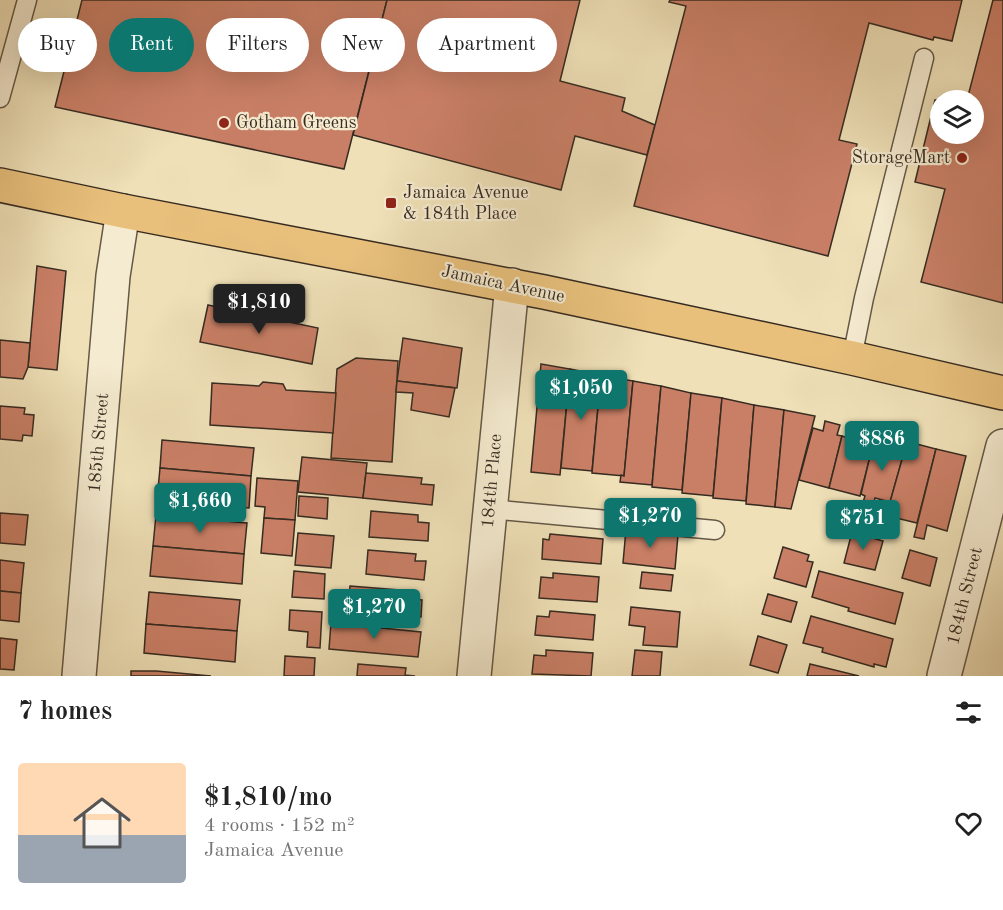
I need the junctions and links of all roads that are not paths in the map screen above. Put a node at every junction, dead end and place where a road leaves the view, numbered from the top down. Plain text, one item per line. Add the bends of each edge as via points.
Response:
1 (27, 0) edge
2 (924, 58) dead end
3 (3, 75) edge
4 (0, 98) edge
5 (0, 184) edge
6 (123, 211) junction
7 (512, 285) junction
8 (852, 358) junction
9 (1003, 393) edge
10 (1003, 446) edge
11 (490, 509) junction
12 (715, 530) dead end
13 (78, 676) edge
14 (474, 676) edge
15 (944, 676) edge

1 - 3 lane
2 - 8 lane
3 - 4 lane
5 - 6 main road, Jamaica Avenue
6 - 7 main road, Jamaica Avenue
6 - 13 street, 185th Street via 113,276
7 - 8 main road, Jamaica Avenue
7 - 11 street, 184th Place
8 - 9 main road, Jamaica Avenue
10 - 15 street, 184th Street
11 - 12 lane
11 - 14 street, 184th Place

